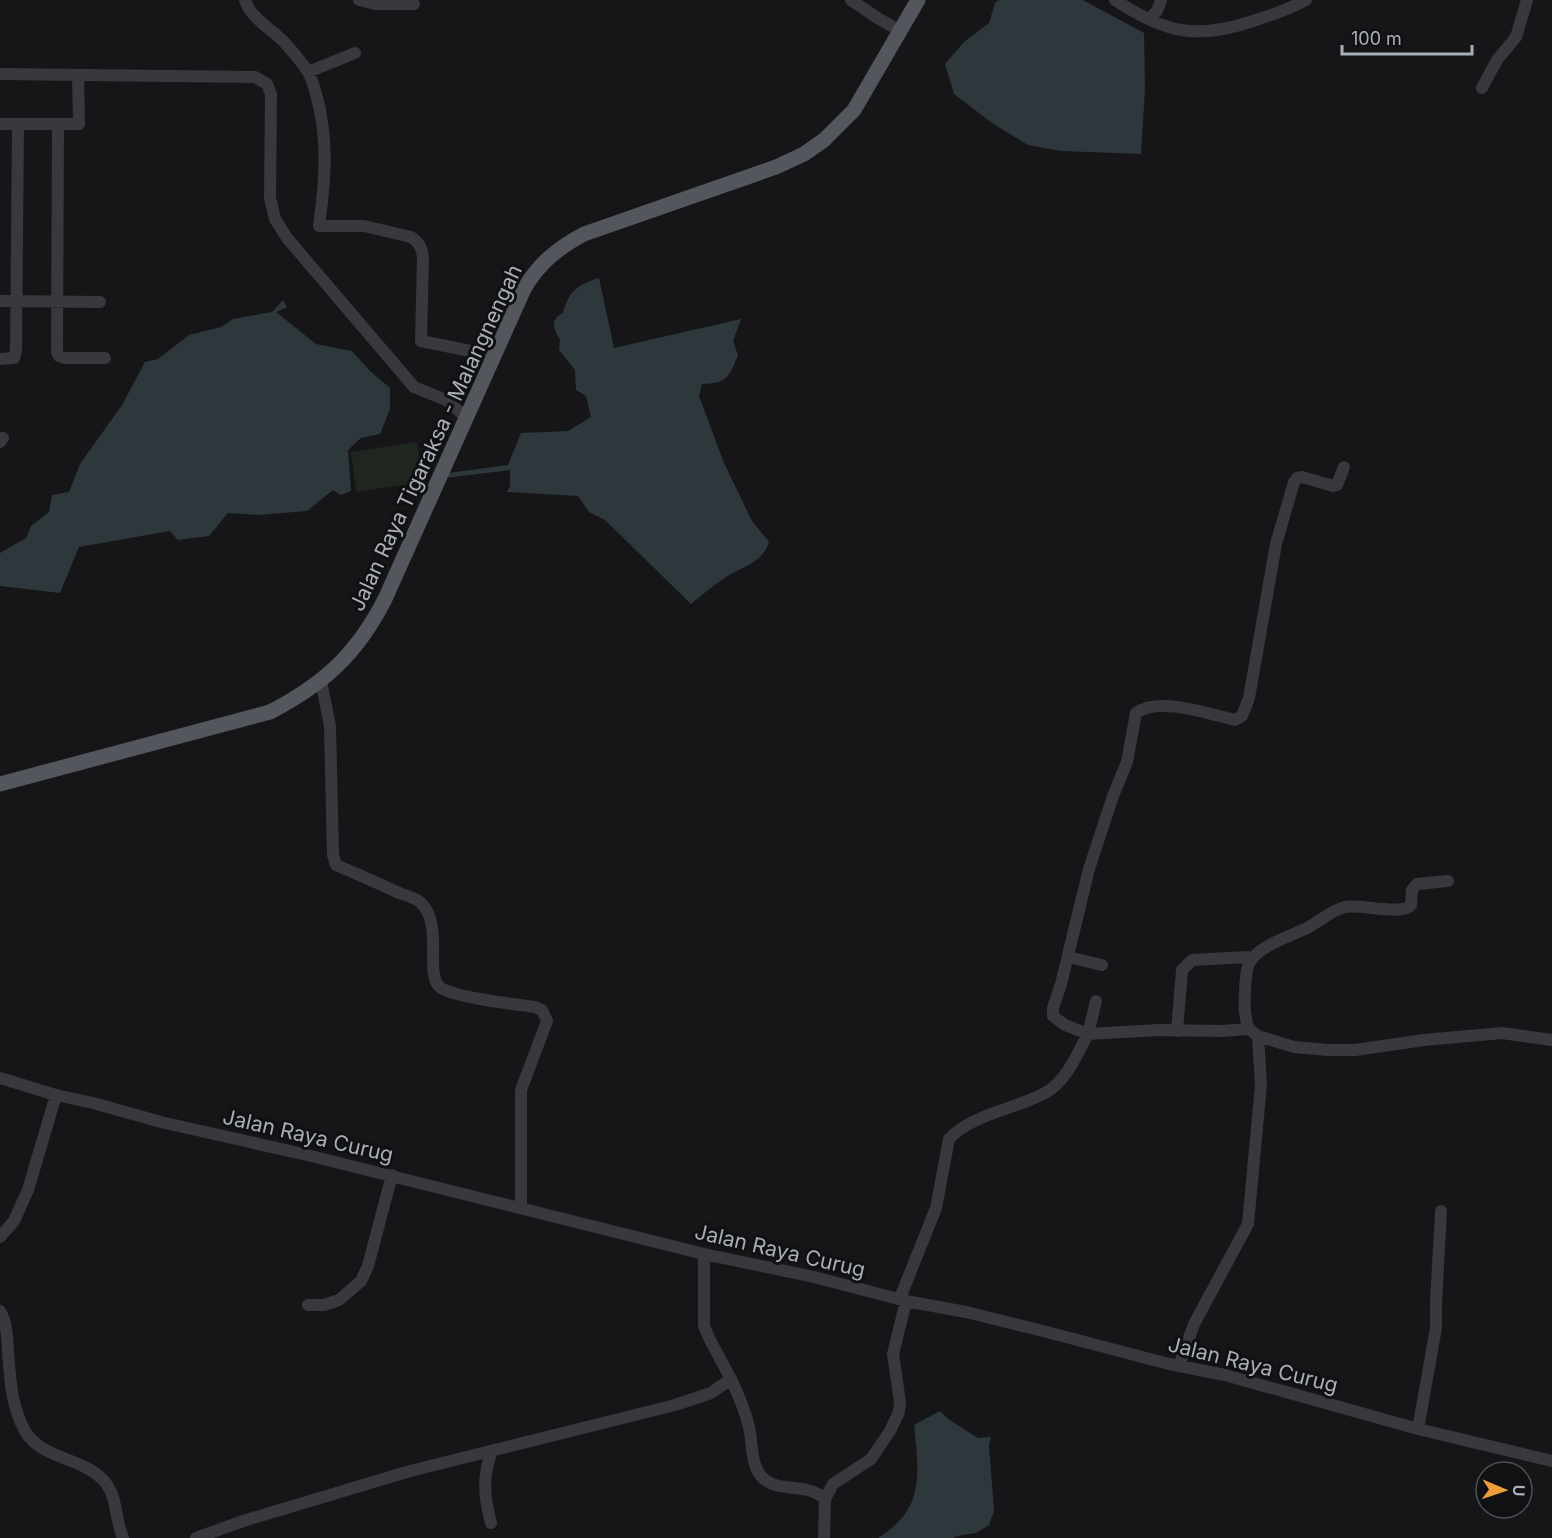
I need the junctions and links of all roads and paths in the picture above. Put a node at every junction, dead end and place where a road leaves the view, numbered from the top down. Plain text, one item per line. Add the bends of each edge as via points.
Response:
1 (245, 0) edge
2 (359, 0) edge
3 (851, 0) edge
4 (918, 0) edge
5 (1115, 0) edge
6 (1161, 0) edge
7 (1306, 0) edge
8 (1527, 0) edge
9 (414, 4) dead end
10 (1149, 19) junction
11 (901, 31) junction
12 (355, 53) dead end
13 (308, 72) junction
14 (0, 74) edge
15 (78, 75) junction
16 (1482, 88) dead end
17 (0, 124) edge
18 (18, 124) junction
19 (58, 125) junction
20 (0, 301) edge
21 (16, 301) junction
22 (58, 302) junction
23 (100, 302) dead end
24 (495, 356) junction
25 (105, 358) dead end
26 (0, 359) edge
27 (467, 418) junction
28 (1344, 466) dead end
29 (321, 681) junction
30 (0, 784) edge
31 (1448, 881) dead end
32 (1068, 957) junction
33 (1249, 964) junction
34 (1102, 965) dead end
35 (1096, 1001) dead end
36 (1177, 1031) junction
37 (1253, 1032) junction
38 (1089, 1034) junction
39 (1552, 1040) edge
40 (0, 1078) edge
41 (56, 1095) junction
42 (392, 1175) junction
43 (521, 1207) junction
44 (1441, 1211) dead end
45 (0, 1237) edge
46 (704, 1254) junction
47 (903, 1300) junction
48 (308, 1305) dead end
49 (1, 1315) edge
50 (1179, 1366) junction
51 (731, 1379) junction
52 (6, 1394) edge
53 (1418, 1429) junction
54 (492, 1451) junction
55 (1552, 1461) edge
56 (825, 1499) junction
57 (491, 1522) dead end
58 (123, 1538) edge
59 (196, 1538) edge
60 (825, 1538) edge

1 - 13 street
2 - 9 street
3 - 11 street
4 - 11 main road, Jalan Raya Tigaraksa - Malangnengah
5 - 10 street
6 - 10 street
7 - 10 street via 1217,32 1183,31
8 - 16 street via 1516,37 1497,60
11 - 24 main road, Jalan Raya Tigaraksa - Malangnengah via 854,110 804,154 609,224 557,249 531,278
12 - 13 street
13 - 24 street via 324,135 326,168 319,226 363,226 418,241 423,258 421,341
14 - 15 street
15 - 19 street via 79,124
15 - 27 street via 255,77 267,84 271,94 270,198 275,219 414,387 446,400
17 - 18 street
18 - 19 street
18 - 21 street
19 - 22 street
20 - 21 street
21 - 22 street
21 - 26 street via 15,355 11,360
22 - 23 street
22 - 25 street via 59,356
24 - 27 main road, Jalan Raya Tigaraksa - Malangnengah
27 - 29 main road, Jalan Raya Tigaraksa - Malangnengah via 378,613 358,645
28 - 32 street via 1333,486 1302,477 1294,482 1276,544 1249,698 1242,716 1235,720 1167,706 1136,713 1127,762 1089,869
29 - 30 main road, Jalan Raya Tigaraksa - Malangnengah via 270,712
29 - 43 street via 330,726 336,865 419,902 432,926 433,974 439,987 455,994 535,1007 545,1016 546,1027 521,1090
31 - 33 street via 1417,884 1412,890 1411,905 1404,910 1342,908 1262,950
32 - 34 street
32 - 38 street via 1053,1016
33 - 36 street via 1247,957 1186,963 1182,970
33 - 37 street via 1244,1012
35 - 38 street
36 - 37 street
36 - 38 street
37 - 39 street via 1294,1047 1355,1050 1502,1032
37 - 50 street via 1261,1085 1248,1224 1194,1324
38 - 47 street via 1061,1080 1046,1093 968,1125 949,1139 936,1209
40 - 41 street, Jalan Raya Curug
41 - 42 street, Jalan Raya Curug
41 - 45 street via 28,1190 14,1221
42 - 43 street, Jalan Raya Curug
42 - 48 street via 361,1281 339,1300
43 - 46 street, Jalan Raya Curug
44 - 53 street via 1436,1328
46 - 47 street, Jalan Raya Curug
46 - 51 street via 704,1326
47 - 50 street, Jalan Raya Curug
47 - 56 street via 893,1354 899,1412 871,1459 833,1484
49 - 52 street
50 - 53 street, Jalan Raya Curug via 1225,1375
51 - 54 street via 711,1393 675,1405
51 - 56 street via 749,1428 757,1468 765,1480 810,1489
52 - 58 street via 35,1444 104,1481 113,1494
53 - 55 street, Jalan Raya Curug
54 - 57 street via 484,1490
54 - 59 street via 410,1471
56 - 60 street

